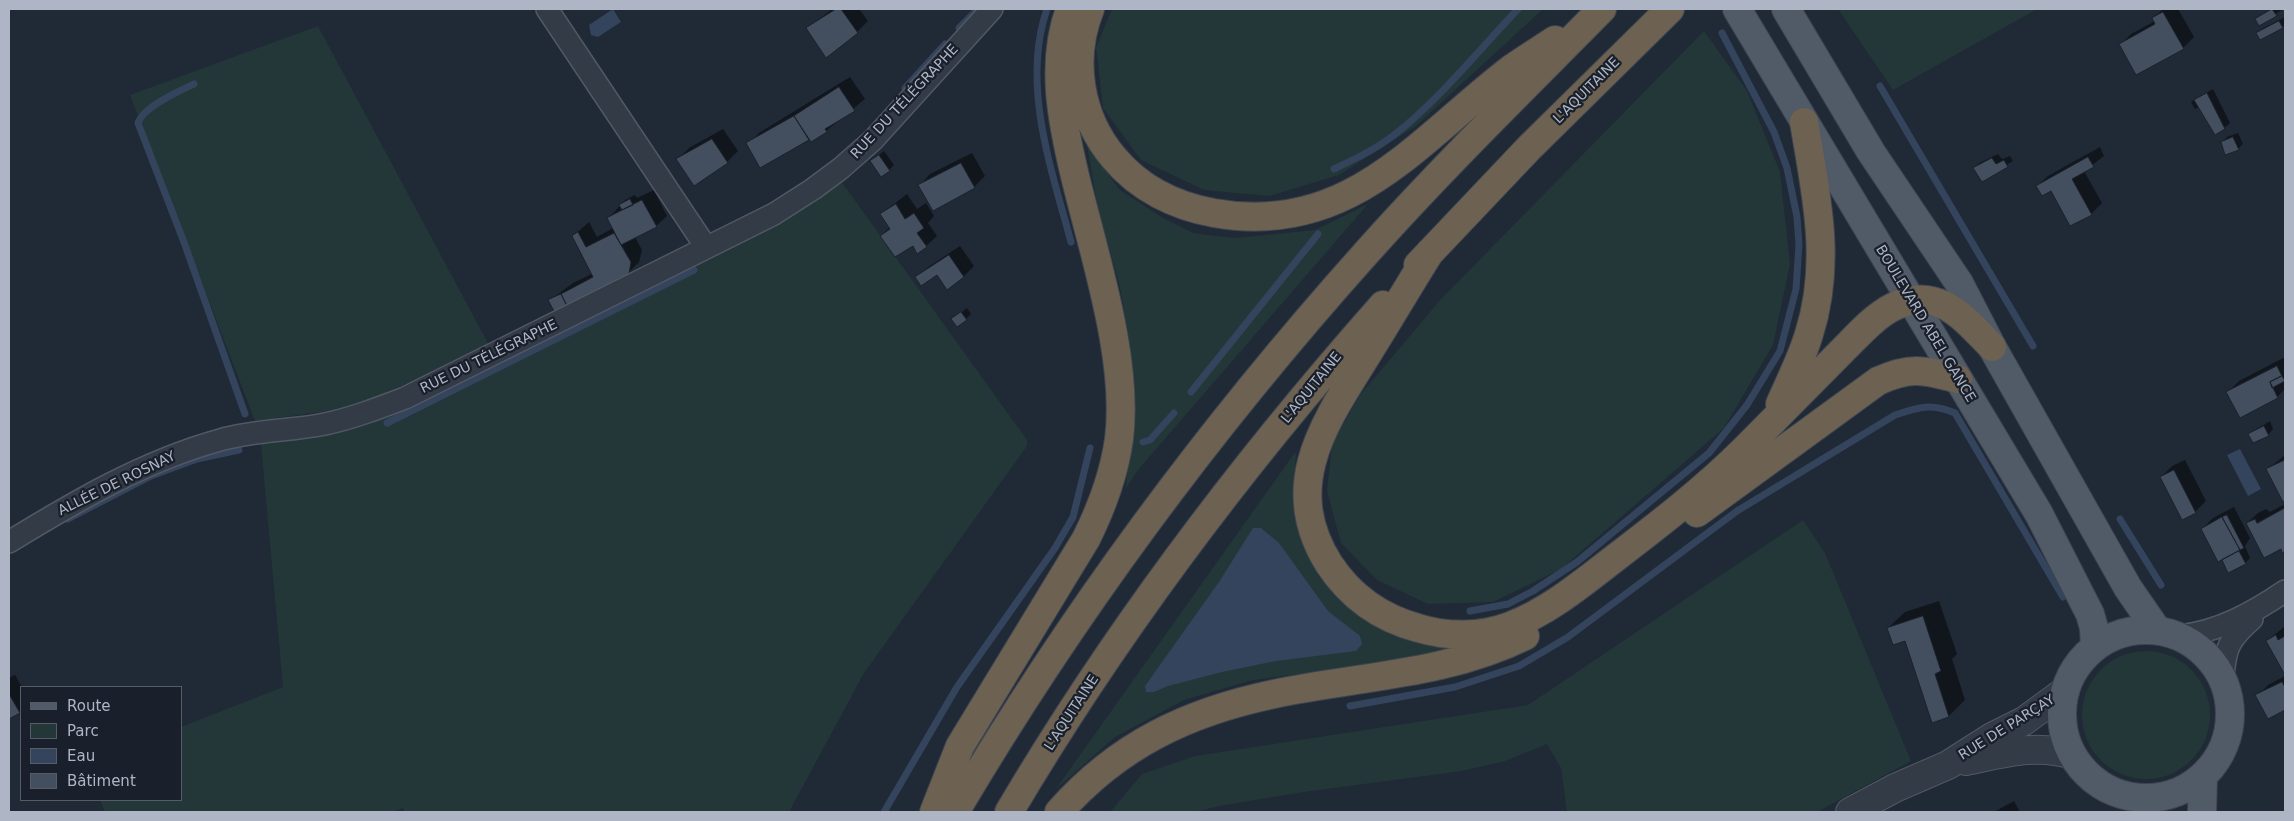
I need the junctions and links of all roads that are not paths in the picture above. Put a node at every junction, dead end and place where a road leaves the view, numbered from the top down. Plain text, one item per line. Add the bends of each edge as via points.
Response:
1 (548, 9) edge
2 (992, 9) edge
3 (1070, 9) edge
4 (1090, 9) edge
5 (1670, 9) edge
6 (1737, 9) edge
7 (1786, 9) edge
8 (1601, 10) edge
9 (1804, 122) junction
10 (706, 247) junction
11 (1430, 252) junction
12 (1910, 299) junction
13 (1992, 347) junction
14 (1958, 379) junction
15 (1774, 419) junction
16 (260, 433) joint
17 (9, 542) edge
18 (2281, 594) edge
19 (2168, 633) junction
20 (2095, 647) junction
21 (2223, 678) junction
22 (2065, 691) junction
23 (2072, 754) junction
24 (1948, 765) junction
25 (2203, 776) junction
26 (2138, 805) edge
27 (934, 812) edge
28 (955, 812) edge
29 (1009, 812) edge
30 (1059, 812) edge
31 (1850, 812) edge
32 (2202, 812) edge

1 - 10 street
2 - 10 street, RUE DU TÉLÉGRAPHE via 873,140 840,169 774,214
3 - 27 highway via 1062,36 1060,98 1069,152 1110,321 1120,397 1119,438 1101,509 960,746
4 - 8 highway via 1079,62 1081,86 1095,130 1107,150 1137,181 1164,197 1200,210 1248,216 1293,213 1319,206 1366,184 1418,149 1511,69
5 - 11 highway, L'AQUITAINE via 1529,148
6 - 9 main road, BOULEVARD ABEL GANCE
7 - 13 main road via 1871,152 1959,283
8 - 28 highway via 1374,244 1247,393 1183,474 1084,610
9 - 12 main road, BOULEVARD ABEL GANCE
9 - 15 highway via 1821,227 1820,278 1809,334
10 - 16 street, RUE DU TÉLÉGRAPHE via 405,398 325,424
11 - 15 highway via 1324,425 1311,462 1308,484 1310,516 1328,562 1362,601 1383,614 1428,631 1466,634 1487,633 1536,614 1565,596 1651,530 1743,451
11 - 29 highway, L'AQUITAINE via 1342,351 1226,494 1118,643
12 - 13 highway via 1947,304
12 - 14 main road, BOULEVARD ABEL GANCE
12 - 15 highway via 1890,308 1871,323
13 - 19 main road via 2128,588
14 - 20 main road, BOULEVARD ABEL GANCE via 2039,514 2076,584 2093,623
14 - 30 highway via 1916,370 1898,372 1878,381 1572,608 1526,636 1485,654 1447,665 1275,694 1202,714 1141,742 1106,767
16 - 17 street, ALLÉE DE ROSNAY via 222,439 150,464 60,510
18 - 19 street via 2225,626 2204,633
18 - 21 street via 2233,636 2227,648
19 - 20 main road via 2124,633
19 - 21 main road via 2205,653
20 - 22 main road via 2076,667
21 - 25 main road via 2230,704 2229,730 2220,755
22 - 23 main road via 2063,730
22 - 24 street, RUE DE PARÇAY via 2024,721
23 - 24 street, RUE DE PARÇAY via 2034,749
23 - 26 main road via 2098,783
24 - 31 street, RUE DE PARÇAY
25 - 26 main road via 2177,793 2146,798
25 - 32 main road

